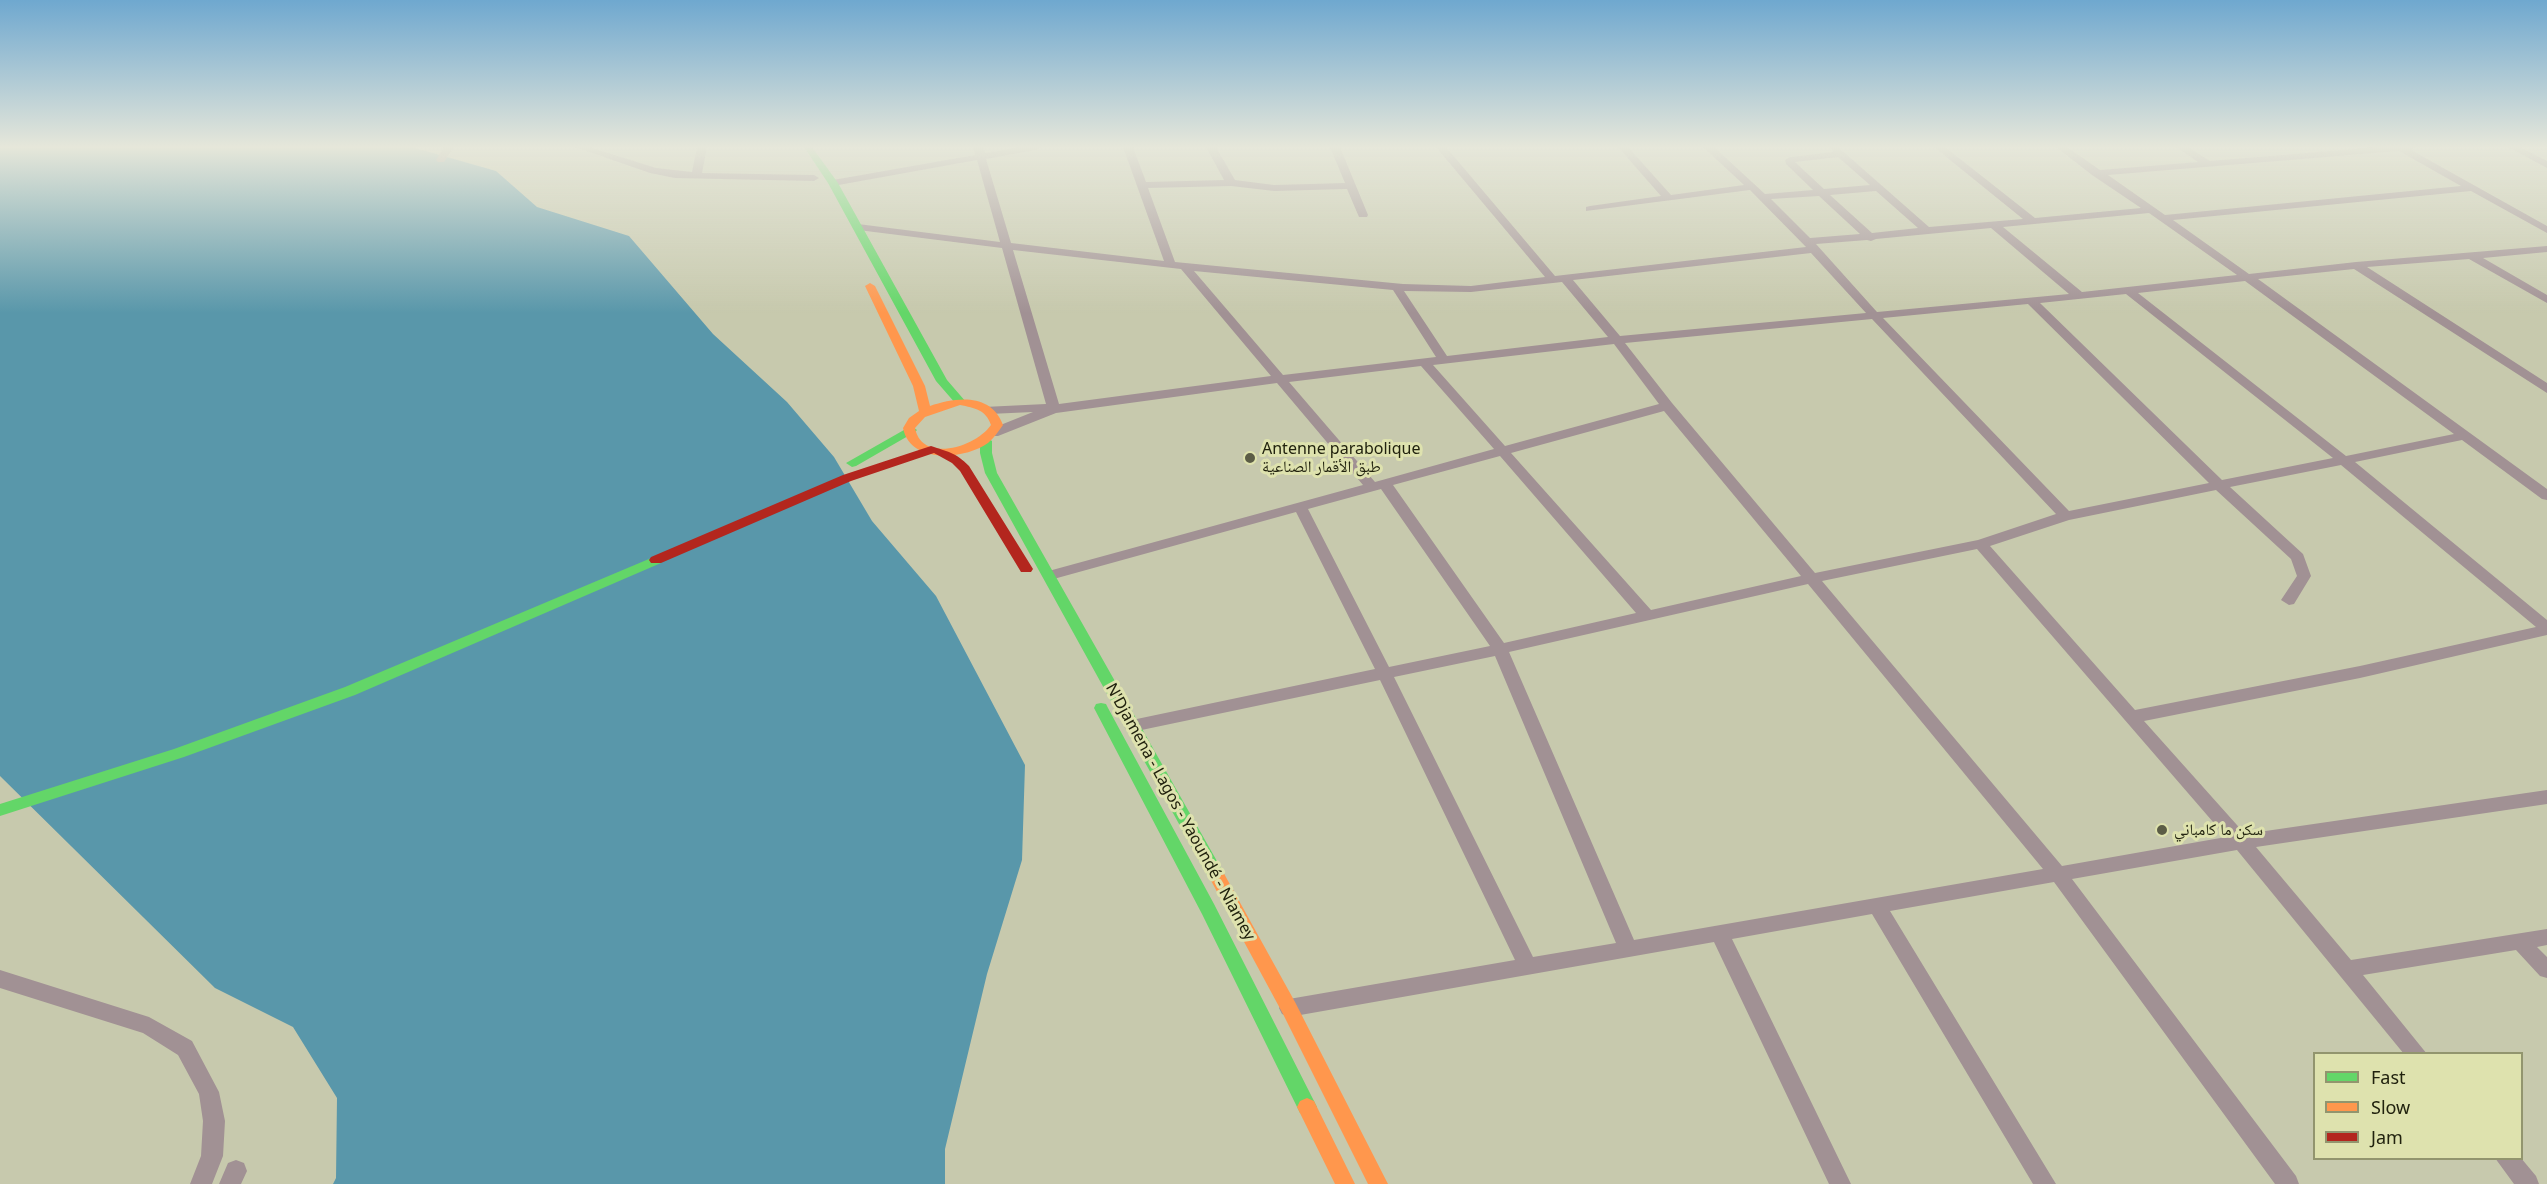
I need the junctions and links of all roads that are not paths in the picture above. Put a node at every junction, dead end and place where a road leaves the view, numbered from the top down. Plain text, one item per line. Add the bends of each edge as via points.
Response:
1 (827, 202) edge
2 (844, 202) edge
3 (995, 202) edge
4 (1148, 202) edge
5 (1358, 202) edge
6 (1490, 202) edge
7 (1635, 202) edge
8 (1768, 202) edge
9 (1831, 202) edge
10 (1894, 202) edge
11 (2009, 202) edge
12 (2139, 202) edge
13 (2325, 202) edge
14 (2497, 202) edge
15 (1590, 208) dead end
16 (2150, 210) junction
17 (1363, 214) dead end
18 (2162, 218) junction
19 (2034, 222) junction
20 (1995, 226) junction
21 (858, 227) junction
22 (2547, 230) edge
23 (1928, 232) junction
24 (846, 236) dead end
25 (1871, 238) junction
26 (1811, 245) junction
27 (1008, 246) junction
28 (2547, 249) edge
29 (2472, 256) junction
30 (1171, 265) junction
31 (2356, 265) junction
32 (1184, 266) junction
33 (862, 268) dead end
34 (2247, 277) junction
35 (1559, 279) junction
36 (1397, 288) junction
37 (2129, 291) junction
38 (2079, 296) junction
39 (2547, 300) edge
40 (2031, 301) junction
41 (1876, 316) junction
42 (1617, 340) junction
43 (1444, 360) junction
44 (1425, 362) junction
45 (1281, 379) junction
46 (2547, 390) edge
47 (960, 402) junction
48 (1667, 406) junction
49 (1054, 409) junction
50 (989, 410) junction
51 (925, 411) junction
52 (911, 430) junction
53 (2464, 436) junction
54 (989, 437) junction
55 (935, 450) junction
56 (1502, 450) junction
57 (2345, 461) junction
58 (1379, 486) junction
59 (2220, 486) junction
60 (2547, 496) edge
61 (1300, 507) junction
62 (2066, 516) junction
63 (1980, 543) junction
64 (1050, 575) junction
65 (1813, 578) junction
66 (1032, 580) dead end
67 (2289, 600) dead end
68 (1647, 615) junction
69 (2547, 629) edge
70 (1500, 649) junction
71 (1384, 672) junction
72 (1097, 700) dead end
73 (2132, 717) junction
74 (1132, 726) junction
75 (0, 795) edge
76 (2547, 797) edge
77 (0, 810) edge
78 (2241, 842) junction
79 (2058, 874) junction
80 (1876, 904) junction
81 (1719, 932) junction
82 (2547, 937) edge
83 (2520, 942) junction
84 (1628, 948) junction
85 (1527, 966) junction
86 (2345, 969) junction
87 (2547, 970) edge
88 (0, 979) edge
89 (1289, 1008) junction
90 (2416, 1052) edge
91 (1338, 1137) junction
92 (2508, 1160) edge
93 (201, 1184) edge
94 (1345, 1184) edge
95 (1378, 1184) edge
96 (1840, 1184) edge
97 (2045, 1184) edge
98 (2288, 1184) edge
99 (2528, 1184) edge

1 - 24 main road
2 - 21 main road
3 - 27 street
4 - 30 street
5 - 17 street
6 - 35 street
7 - 15 street
8 - 26 street
9 - 25 street
10 - 23 street
11 - 19 street
12 - 16 street
13 - 18 street
14 - 22 street
16 - 18 street
16 - 19 street
18 - 34 street
19 - 20 street
20 - 23 street
20 - 38 street
21 - 27 street
21 - 47 main road via 942,381
23 - 25 street
25 - 26 street
26 - 35 street
26 - 41 street
27 - 30 street
27 - 49 street
28 - 29 street
29 - 31 street
29 - 39 street
30 - 32 street
31 - 34 street
31 - 46 street
32 - 36 street
32 - 45 street
33 - 51 main road via 920,386
34 - 37 street
34 - 53 street
35 - 36 street via 1471,289
35 - 42 street
36 - 43 street
37 - 38 street
37 - 57 street
38 - 40 street
40 - 41 street
40 - 59 street
41 - 42 street
41 - 62 street
42 - 43 street
42 - 48 street
43 - 44 street
44 - 45 street
44 - 56 street
45 - 49 street
45 - 58 street
47 - 50 main road
47 - 51 main road
48 - 56 street
48 - 65 street
49 - 50 street
49 - 54 street
50 - 54 main road via 995,418
51 - 52 main road
52 - 55 main road via 918,444
52 - 75 main road via 841,468 403,656 234,720
53 - 57 street
53 - 60 street
54 - 55 main road via 966,449
54 - 64 main road, N'Djamena - Lagos - Yaoundé - Niamey via 986,453 991,473
55 - 66 main road via 965,469
55 - 77 main road via 847,478 350,691 179,753
56 - 58 street
56 - 68 street
57 - 59 street
57 - 69 street
58 - 61 street
58 - 70 street
59 - 62 street
59 - 67 street via 2298,557 2304,576
61 - 64 street
61 - 71 street
62 - 63 street
63 - 65 street
63 - 73 street
64 - 74 main road, N'Djamena - Lagos - Yaoundé - Niamey
65 - 68 street
65 - 79 street
68 - 70 street
69 - 73 street via 2360,672
70 - 71 street
70 - 84 street
71 - 74 street
71 - 85 street
72 - 91 main road, N'Djamena - Lagos - Yaoundé - Niamey via 1208,909
73 - 78 street
74 - 89 main road, N'Djamena - Lagos - Yaoundé - Niamey
76 - 78 street
78 - 79 street
78 - 86 street
79 - 80 street
79 - 98 street
80 - 81 street
80 - 97 street
81 - 84 street
81 - 96 street
82 - 83 street
83 - 86 street
83 - 87 street
84 - 85 street
85 - 89 street
86 - 90 street
88 - 93 street via 149,1026 185,1048 209,1092 214,1121 212,1156
89 - 91 main road, N'Djamena - Lagos - Yaoundé - Niamey
91 - 94 main road, N'Djamena - Lagos - Yaoundé - Niamey
91 - 95 main road, N'Djamena - Lagos - Yaoundé - Niamey
92 - 99 street

